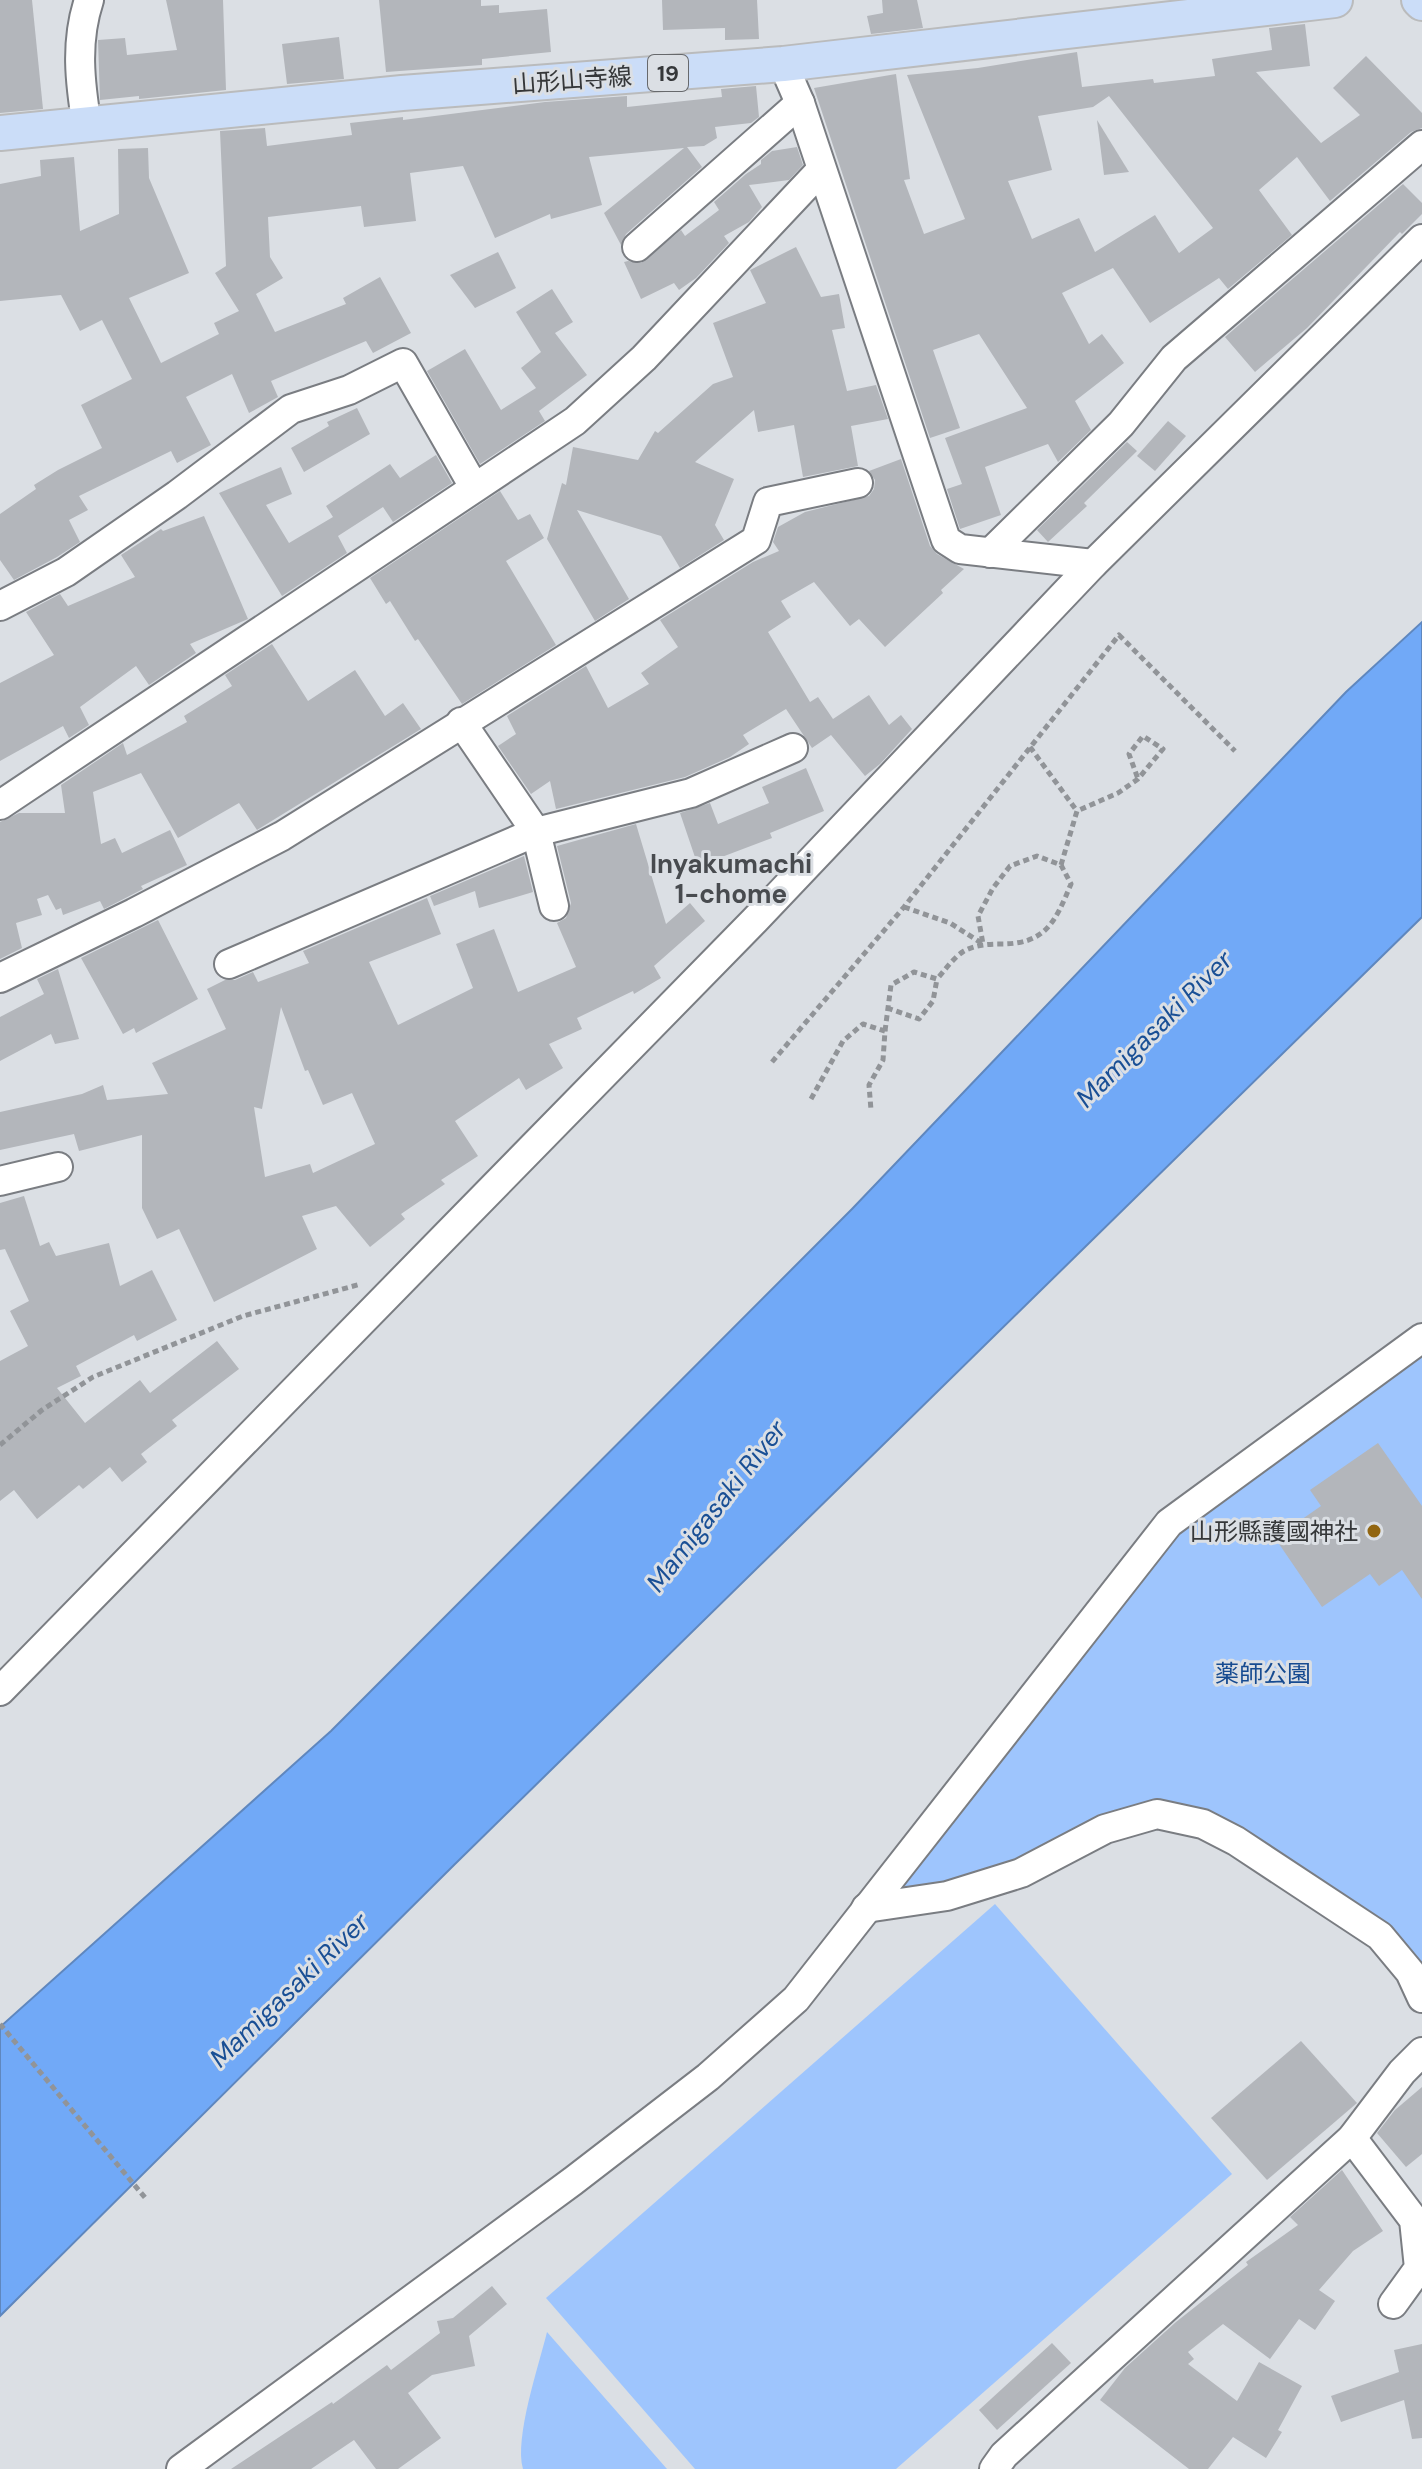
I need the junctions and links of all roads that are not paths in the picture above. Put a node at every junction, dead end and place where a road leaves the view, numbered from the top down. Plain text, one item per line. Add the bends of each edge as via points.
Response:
1 (89, 0) edge
2 (1335, 0) edge
3 (783, 64) junction
4 (800, 103) junction
5 (87, 126) junction
6 (0, 133) edge
7 (1422, 145) edge
8 (821, 170) junction
9 (1422, 239) edge
10 (637, 247) dead end
11 (858, 483) dead end
12 (474, 487) junction
13 (990, 553) junction
14 (1093, 564) junction
15 (0, 606) edge
16 (461, 722) junction
17 (793, 748) dead end
18 (0, 805) edge
19 (536, 832) junction
20 (554, 906) dead end
21 (229, 964) dead end
22 (0, 978) edge
23 (58, 1167) dead end
24 (0, 1181) edge
25 (1422, 1338) edge
26 (0, 1691) edge
27 (866, 1908) junction
28 (1422, 1998) edge
29 (1422, 2052) edge
30 (1352, 2138) junction
31 (1393, 2304) dead end
32 (181, 2469) edge
33 (994, 2469) edge

1 - 5 street via 81,23 79,80
2 - 3 main road, 山形山寺線 / 19
3 - 4 street
3 - 5 main road, 山形山寺線 / 19 via 402,93
4 - 8 street
4 - 10 street
5 - 6 main road, 山形山寺線 / 19
7 - 13 street via 1174,358 1121,424
8 - 12 street via 644,358 575,421
8 - 13 street via 946,540 960,549
9 - 14 street
11 - 16 street via 768,502 756,540
12 - 15 street via 403,363 349,390 291,409 78,563
12 - 18 street
13 - 14 street
14 - 26 street via 745,931
16 - 19 street
16 - 22 street via 282,836
17 - 19 street via 691,793
19 - 20 street
19 - 21 street
23 - 24 street
25 - 27 street via 1169,1523
27 - 28 street via 947,1896 1021,1873 1105,1829 1157,1814 1203,1824 1236,1841 1380,1936 1410,1972
27 - 32 street via 796,1999 708,2077
29 - 30 street
30 - 31 street via 1414,2220 1419,2268
30 - 33 street

